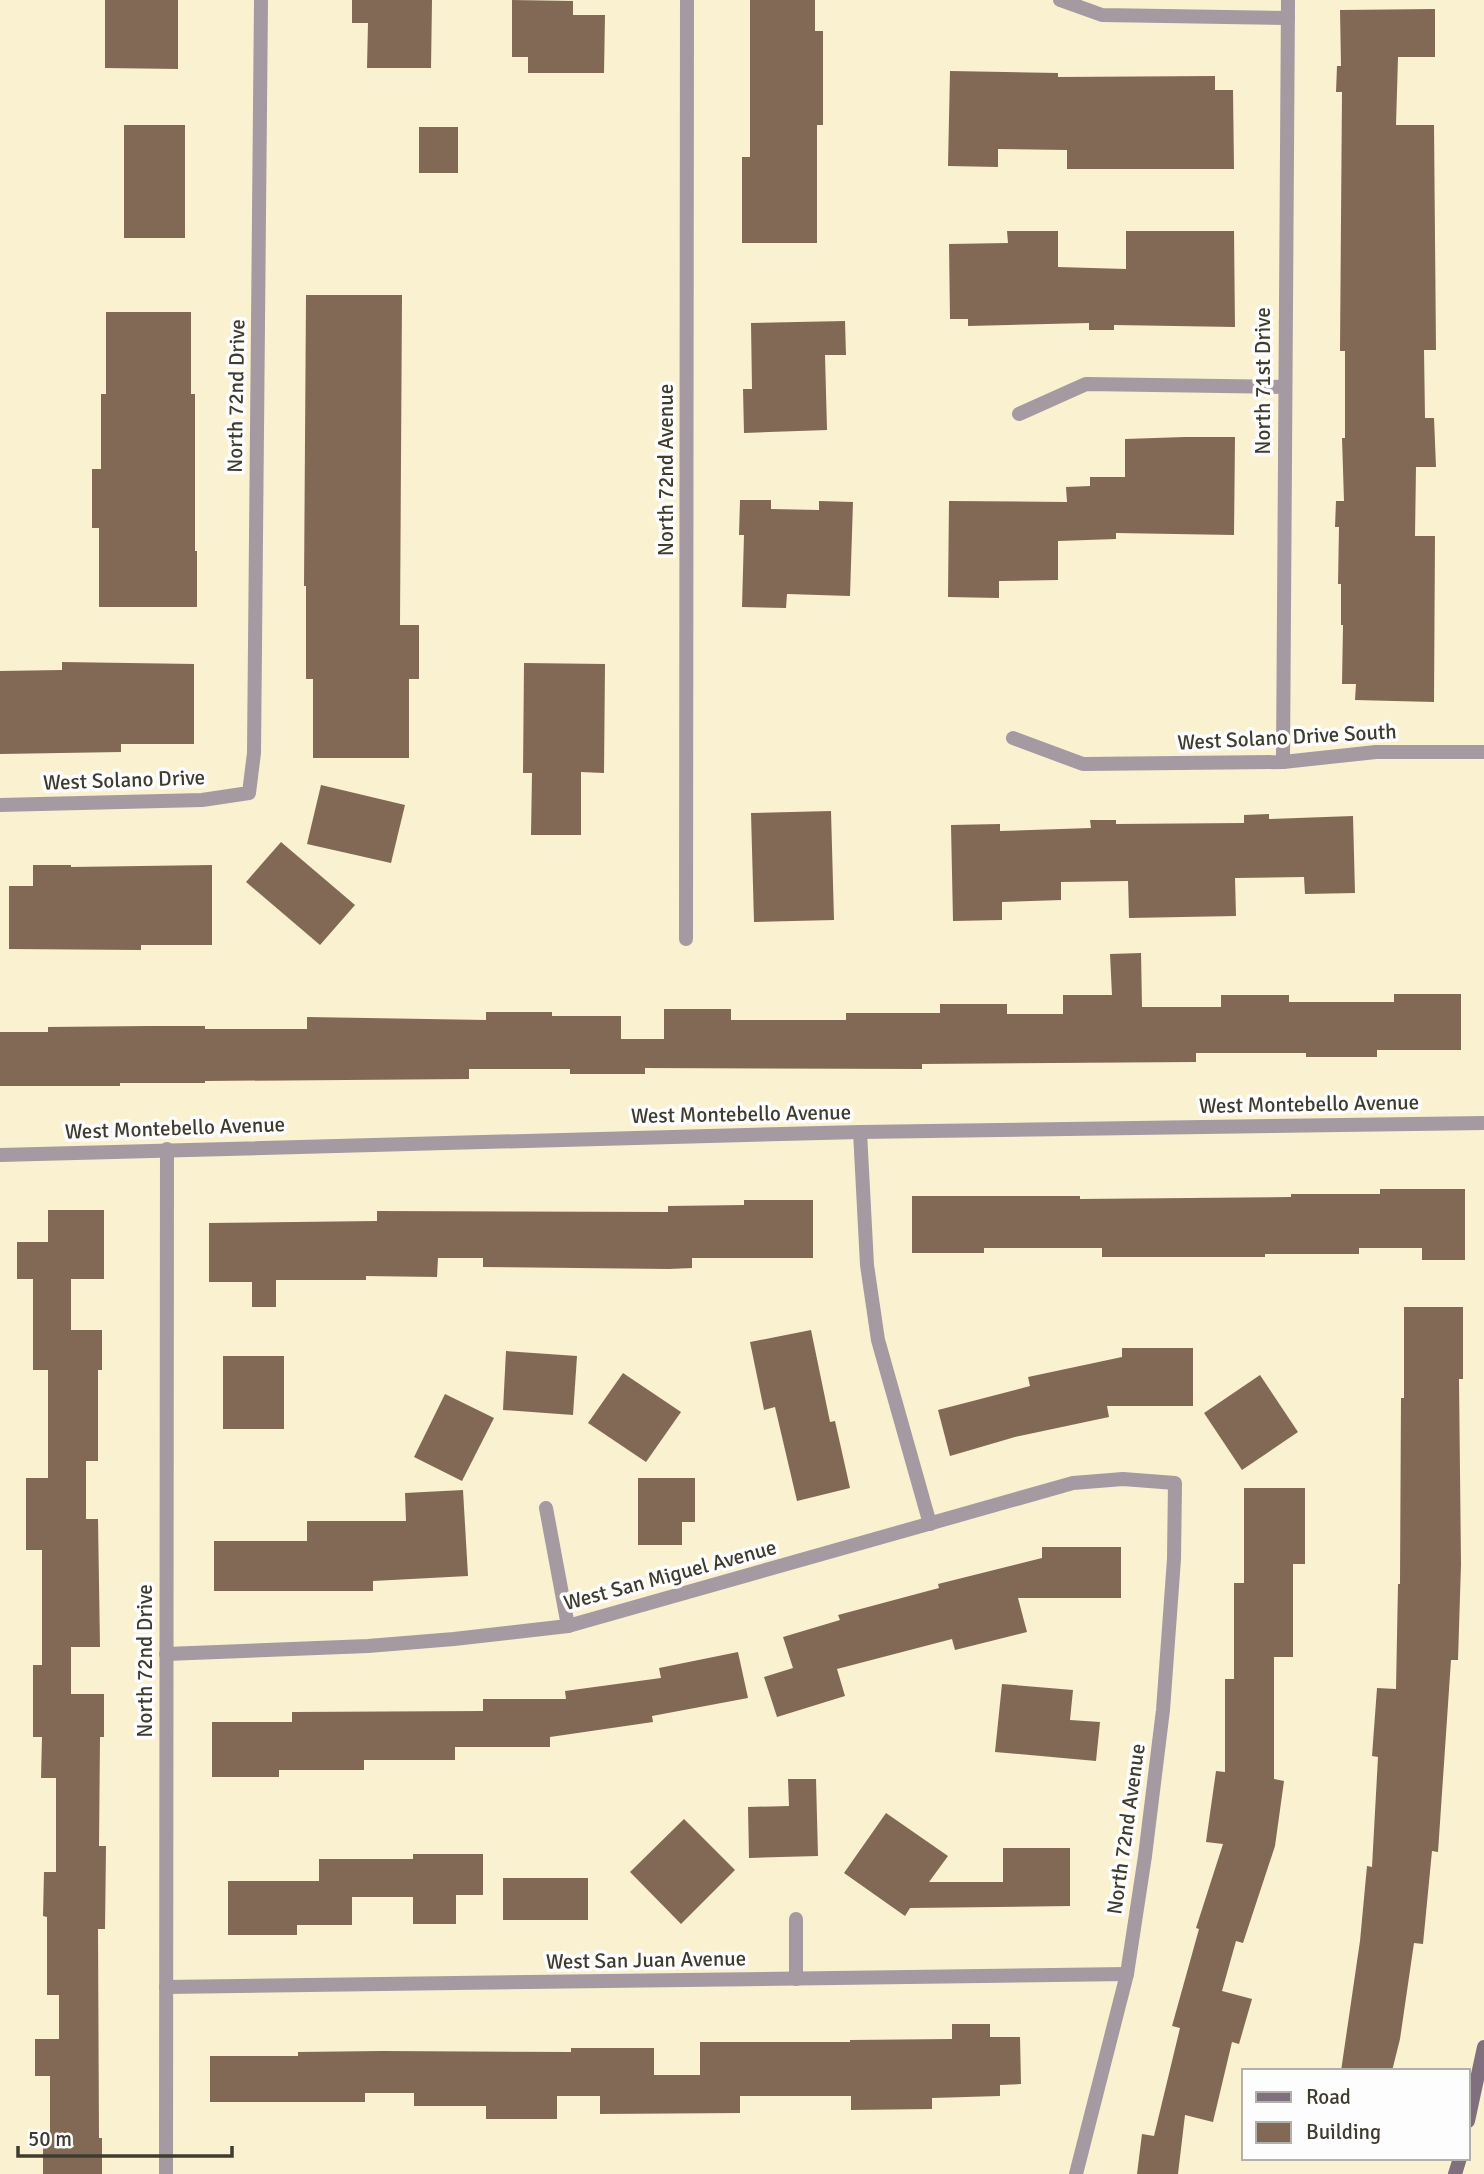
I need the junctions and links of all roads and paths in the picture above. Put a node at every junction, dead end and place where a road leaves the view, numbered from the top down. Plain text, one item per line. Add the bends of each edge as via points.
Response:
1 (261, 0) edge
2 (687, 0) edge
3 (1060, 0) edge
4 (1289, 0) edge
5 (1288, 18) junction
6 (1284, 387) junction
7 (1019, 414) dead end
8 (1013, 738) dead end
9 (1484, 752) edge
10 (1283, 762) junction
11 (249, 793) joint
12 (0, 805) edge
13 (687, 939) dead end
14 (1484, 1123) edge
15 (860, 1132) junction
16 (167, 1149) junction
17 (0, 1155) edge
18 (1175, 1483) joint
19 (546, 1508) dead end
20 (930, 1524) junction
21 (568, 1626) junction
22 (166, 1654) junction
23 (796, 1919) dead end
24 (1126, 1974) junction
25 (796, 1979) junction
26 (166, 1987) junction
27 (1484, 2047) edge
28 (1470, 2112) edge
29 (166, 2174) edge
30 (1076, 2174) edge

1 - 11 street, North 72nd Drive via 254,753
2 - 13 street, North 72nd Avenue
3 - 5 street via 1102,15
4 - 5 street, North 71st Drive
5 - 6 street, North 71st Drive
6 - 7 street via 1086,384
6 - 10 street, North 71st Drive
8 - 10 street, West Solano Drive South via 1083,764
9 - 10 street, West Solano Drive South via 1376,752
11 - 12 street, West Solano Drive via 202,800
14 - 15 street, West Montebello Avenue
15 - 16 street, West Montebello Avenue
15 - 20 street via 867,1265 878,1340
16 - 17 street, West Montebello Avenue
16 - 22 street, North 72nd Drive
18 - 20 street, West San Miguel Avenue via 1123,1479 1073,1483
18 - 24 street, North 72nd Avenue via 1163,1710
19 - 21 street
20 - 21 street, West San Miguel Avenue
21 - 22 street, West San Miguel Avenue via 368,1646
22 - 26 street, North 72nd Drive
23 - 25 street
24 - 25 street, West San Juan Avenue
24 - 30 street, North 72nd Avenue
25 - 26 street, West San Juan Avenue
26 - 29 street, North 72nd Drive
27 - 28 street

